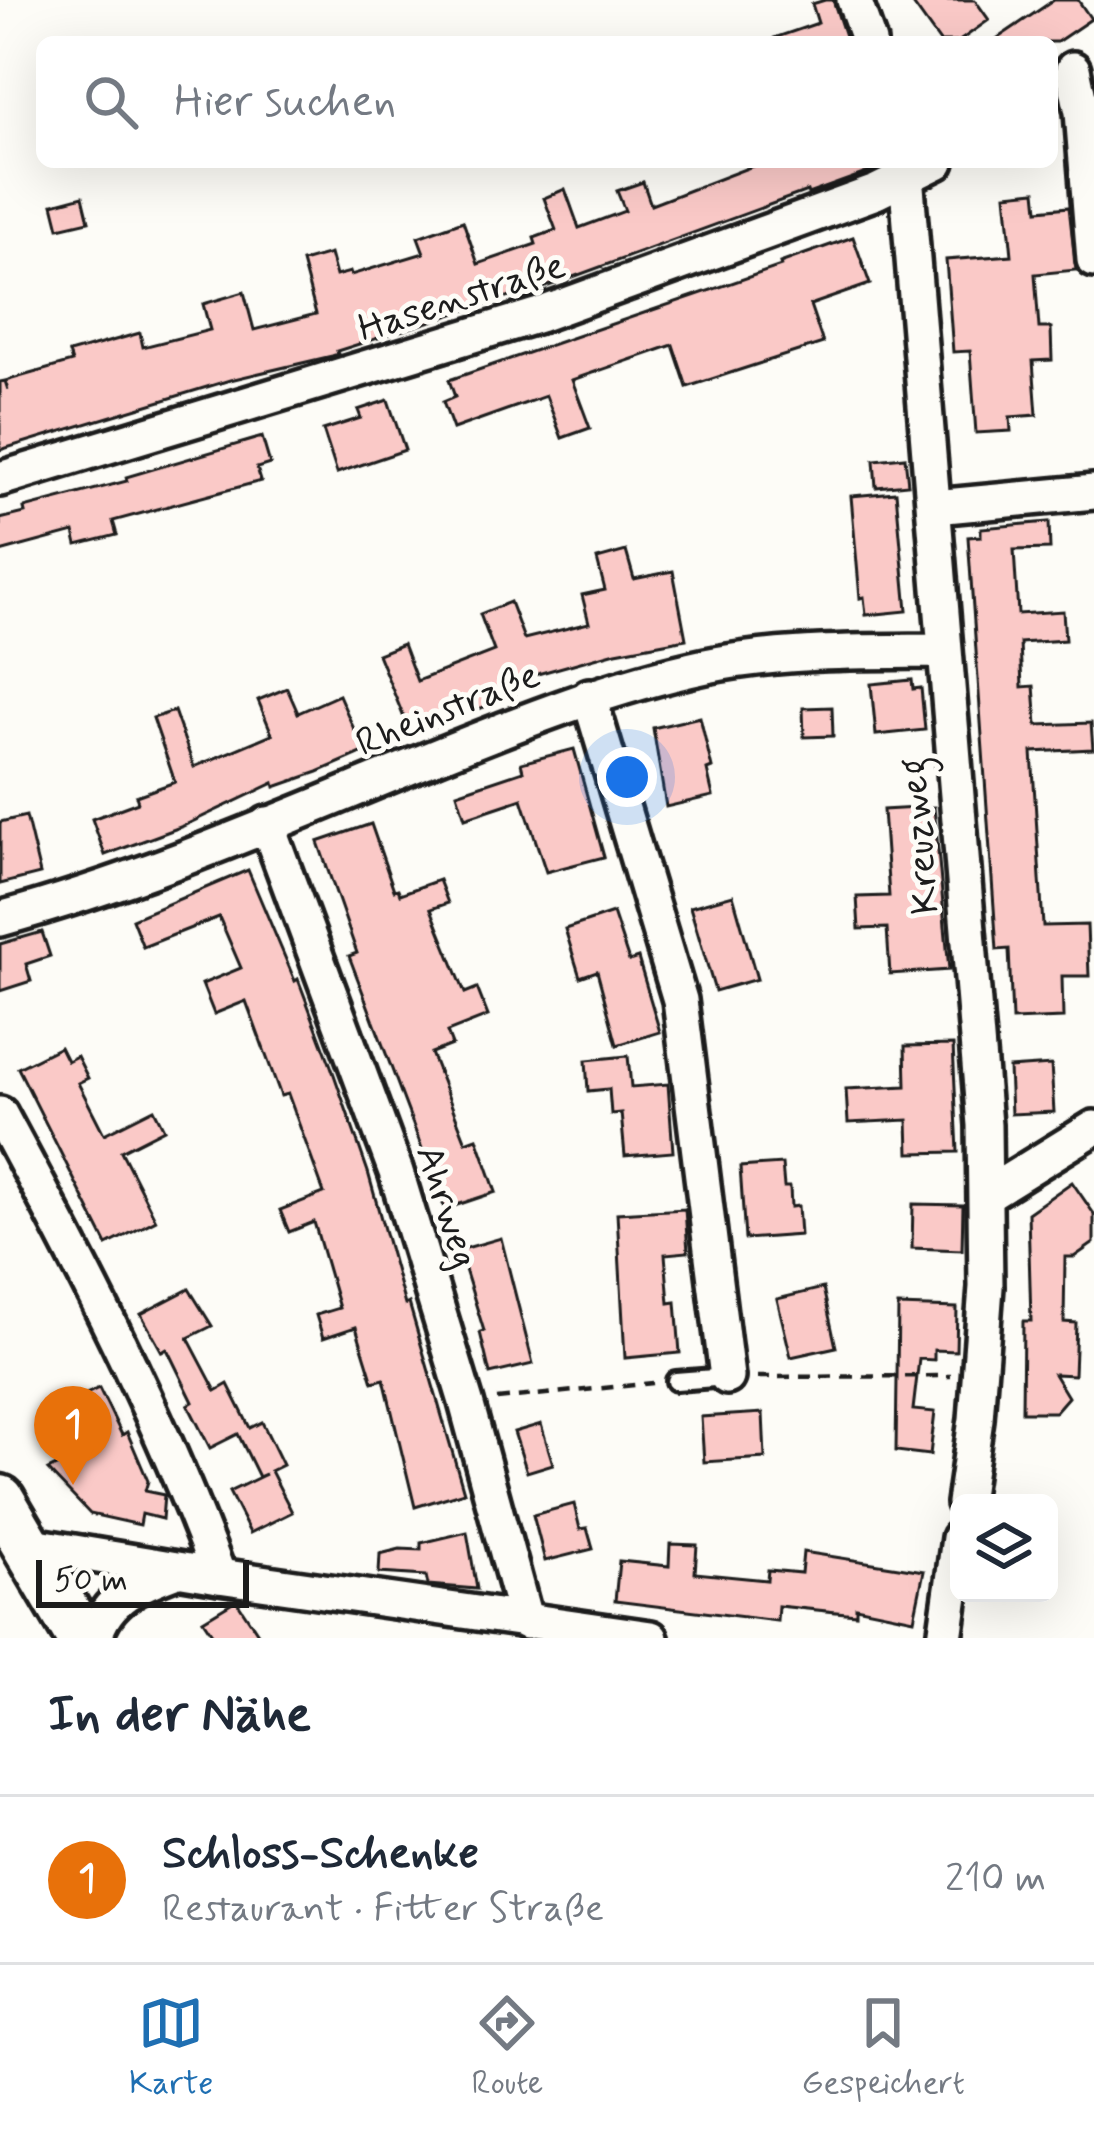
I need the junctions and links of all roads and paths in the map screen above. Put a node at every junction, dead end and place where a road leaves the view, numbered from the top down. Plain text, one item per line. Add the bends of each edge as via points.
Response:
1 (854, 0) edge
2 (867, 36) edge
3 (1073, 68) edge
4 (914, 168) edge
5 (917, 168) edge
6 (1094, 260) edge
7 (0, 479) edge
8 (1094, 492) edge
9 (935, 508) junction
10 (944, 650) junction
11 (589, 696) junction
12 (267, 824) junction
13 (0, 919) edge
14 (0, 1114) edge
15 (1094, 1128) edge
16 (986, 1195) junction
17 (980, 1376) junction
18 (728, 1377) junction
19 (676, 1381) joint
20 (466, 1402) junction
21 (965, 1494) edge
22 (0, 1500) edge
23 (26, 1544) junction
24 (177, 1570) junction
25 (219, 1576) junction
26 (950, 1602) edge
27 (526, 1622) junction
28 (81, 1638) edge
29 (95, 1638) edge
30 (651, 1638) edge
31 (945, 1638) edge

1 - 2 street
3 - 6 street
4 - 7 street, Hasenstraße via 539,315
5 - 9 street, Kreuzweg
8 - 9 street
9 - 10 street, Kreuzweg
10 - 11 street, Rheinstraße via 766,657
10 - 16 street, Kreuzweg
11 - 12 street, Rheinstraße
11 - 18 street via 680,1000
12 - 13 street, Rheinstraße via 93,893
12 - 20 street, Ahrweg via 395,1172
14 - 25 street via 80,1261 182,1477
15 - 16 street
16 - 17 street, Kreuzweg
17 - 18 path
17 - 21 street, Kreuzweg
18 - 19 lane
19 - 20 path
20 - 27 street, Ahrweg
22 - 23 main road
23 - 24 street
23 - 28 main road
24 - 25 street
24 - 29 street via 127,1590
25 - 27 street
26 - 31 street
27 - 30 street

